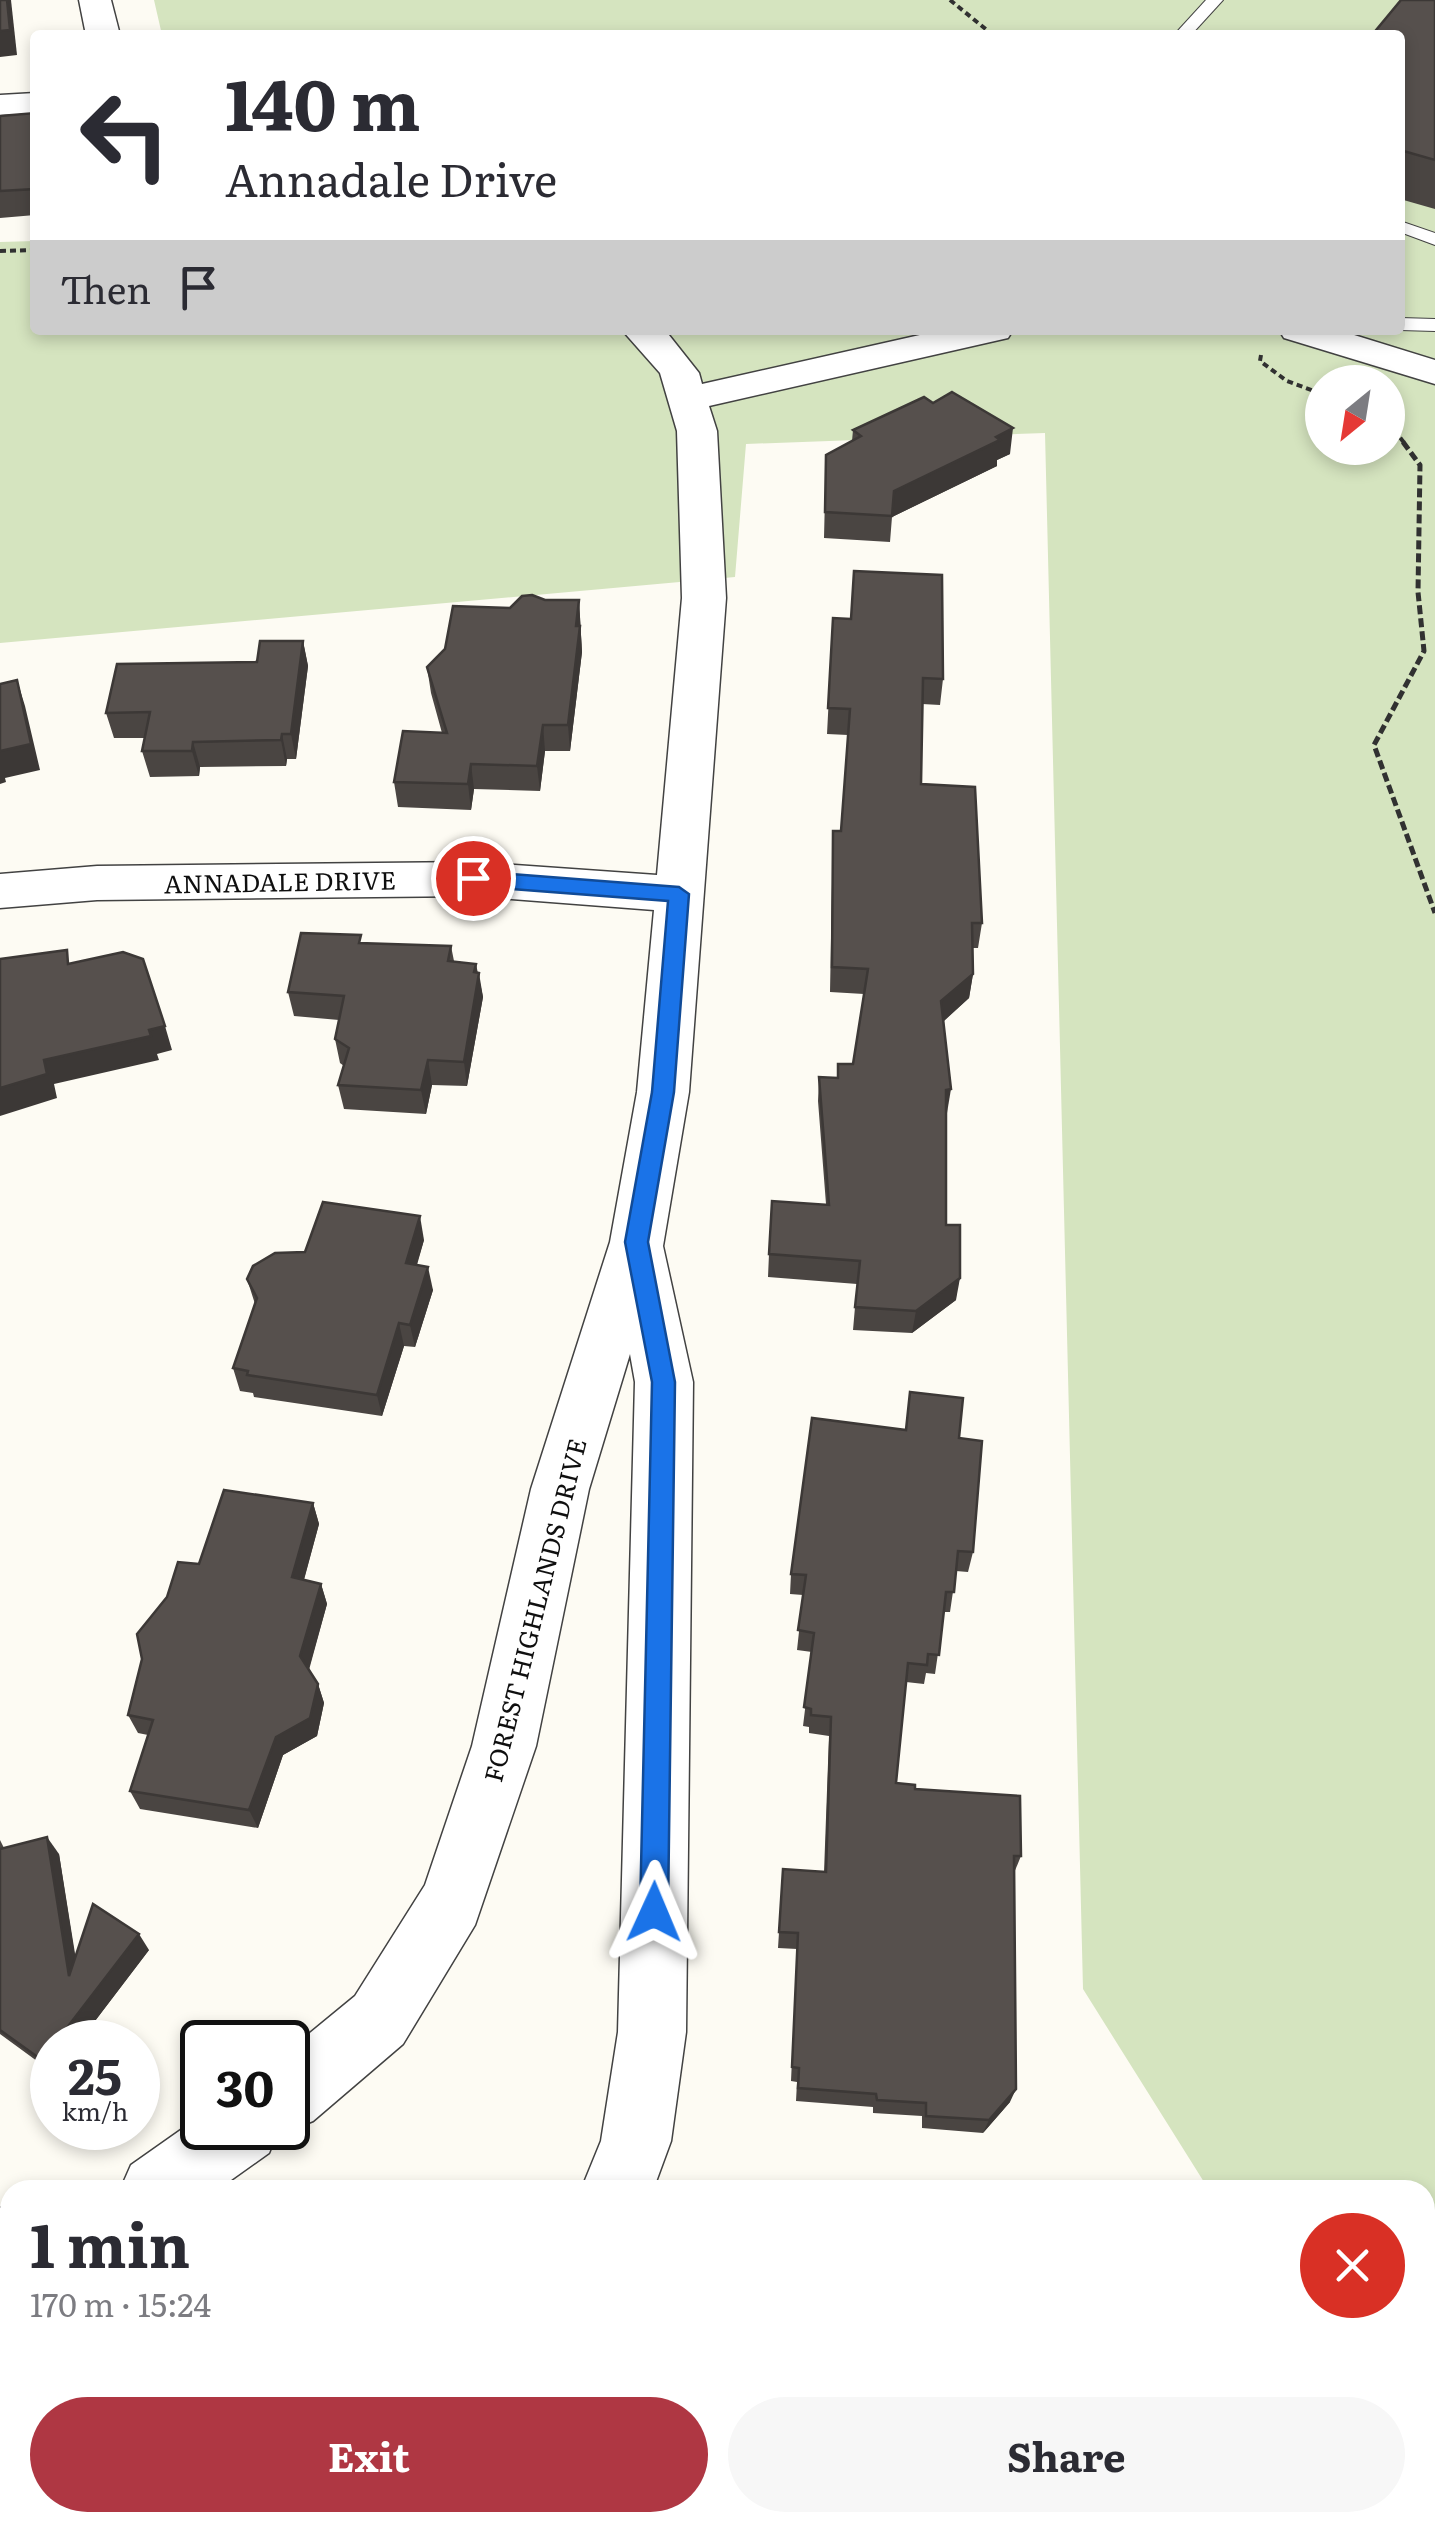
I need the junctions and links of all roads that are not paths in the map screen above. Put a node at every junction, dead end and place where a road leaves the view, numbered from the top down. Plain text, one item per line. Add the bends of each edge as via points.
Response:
1 (95, 0) edge
2 (1188, 0) edge
3 (1212, 3) edge
4 (102, 30) edge
5 (1187, 30) edge
6 (30, 103) edge
7 (0, 105) edge
8 (1405, 228) edge
9 (1435, 239) edge
10 (1405, 324) edge
11 (1435, 324) edge
12 (648, 335) edge
13 (971, 335) edge
14 (1314, 335) edge
15 (1435, 372) edge
16 (686, 398) junction
17 (0, 891) edge
18 (679, 894) junction
19 (637, 1242) junction
20 (310, 2078) edge
21 (213, 2150) edge
22 (170, 2180) edge
23 (621, 2180) edge

1 - 4 street
2 - 3 lane
3 - 5 lane
6 - 7 street
8 - 9 lane
10 - 11 lane
12 - 16 street, FOREST HIGHLANDS DRIVE via 679,373
13 - 16 street
14 - 15 street
16 - 18 street, FOREST HIGHLANDS DRIVE via 697,432 704,598
17 - 18 street, ANNADALE DRIVE via 96,883 473,878
18 - 19 street, FOREST HIGHLANDS DRIVE via 663,1092
19 - 20 street, FOREST HIGHLANDS DRIVE via 560,1489 504,1746 452,1902 380,2020
19 - 23 street, FOREST HIGHLANDS DRIVE via 664,1382 652,2032 636,2141
21 - 22 street

